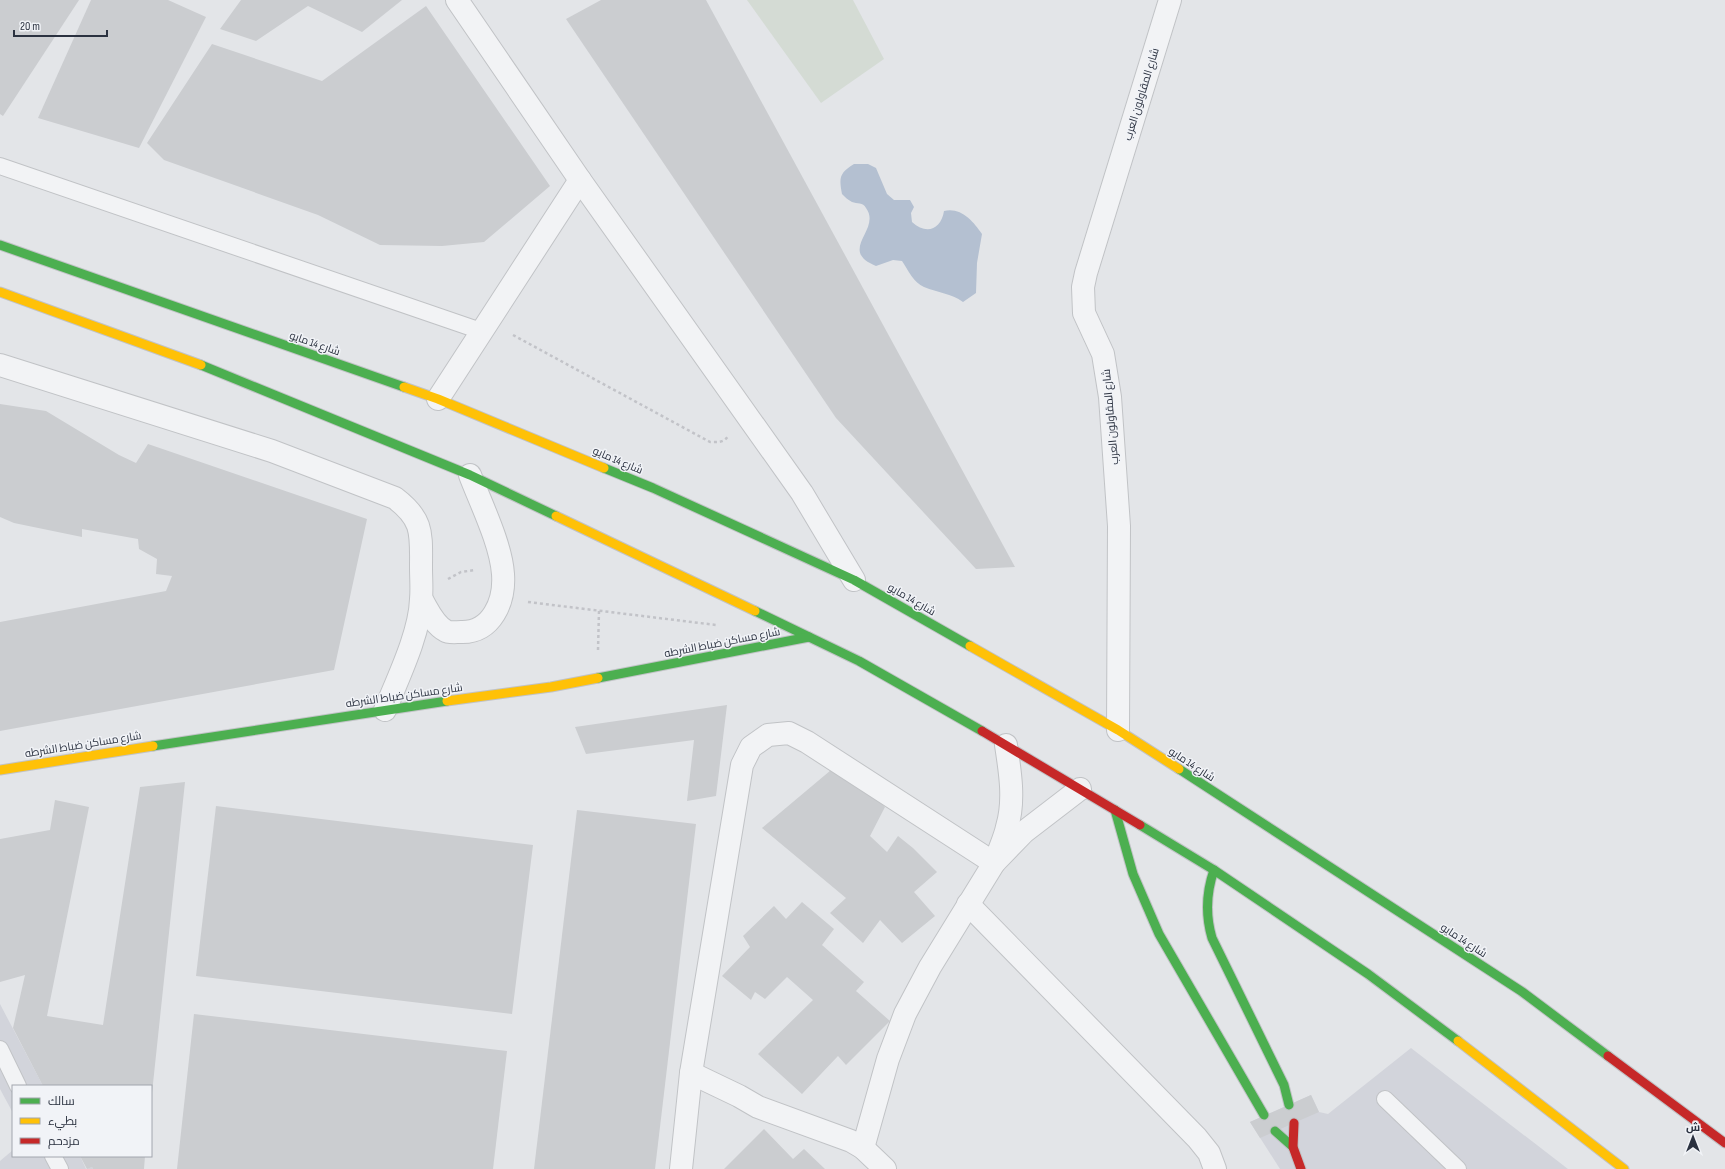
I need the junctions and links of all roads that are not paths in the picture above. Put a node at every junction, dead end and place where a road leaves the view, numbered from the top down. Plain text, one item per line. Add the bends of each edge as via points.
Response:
1 (457, 0) edge
2 (1170, 0) edge
3 (0, 166) edge
4 (580, 180) junction
5 (0, 245) edge
6 (0, 292) edge
7 (484, 326) junction
8 (0, 365) edge
9 (438, 399) junction
10 (470, 475) junction
11 (854, 580) junction
12 (422, 600) junction
13 (809, 637) junction
14 (385, 710) junction
15 (1118, 730) junction
16 (1006, 745) junction
17 (0, 770) edge
18 (1080, 789) junction
19 (1115, 810) junction
20 (994, 863) junction
21 (1214, 870) junction
22 (968, 904) junction
23 (0, 1049) edge
24 (691, 1074) junction
25 (18, 1085) edge
26 (1385, 1099) dead end
27 (1289, 1104) dead end
28 (1264, 1115) dead end
29 (1294, 1123) dead end
30 (1275, 1131) dead end
31 (1725, 1143) edge
32 (863, 1148) junction
33 (1293, 1148) junction
34 (54, 1157) edge
35 (60, 1169) edge
36 (680, 1169) edge
37 (885, 1169) edge
38 (1215, 1169) edge
39 (1301, 1169) edge
40 (1458, 1169) edge
41 (1624, 1169) edge

1 - 4 street
2 - 15 street, شارع المقاولون العرب via 1083,287 1084,313 1103,354 1110,396 1119,526
3 - 7 lane
4 - 7 street
4 - 11 street via 802,493
5 - 9 main road, شارع 14 مايو
6 - 10 main road via 184,358
7 - 9 street
8 - 12 street via 272,451 395,498 408,508 418,522 422,538
9 - 11 main road, شارع 14 مايو via 653,488
10 - 12 street via 490,528 503,574 502,599 491,620 470,632 446,632 434,621
10 - 13 main road
11 - 15 main road, شارع 14 مايو
12 - 14 street via 407,653
13 - 14 main road, شارع مساكن ضباط الشرطه via 551,687
13 - 16 main road via 859,661
14 - 17 main road, شارع مساكن ضباط الشرطه
15 - 31 main road, شارع 14 مايو via 1521,991
16 - 18 main road
16 - 20 street via 1011,799 1008,826
18 - 19 main road
18 - 20 street via 1024,832
19 - 21 main road
19 - 28 main road via 1122,842 1144,905
20 - 22 street
20 - 24 street via 807,742 788,734 768,735 751,747 742,765
21 - 27 main road via 1208,886 1206,904 1212,938 1284,1085
21 - 41 main road via 1368,974
22 - 32 street via 930,967 906,1014 888,1059
22 - 38 street via 1197,1138 1209,1153
23 - 25 lane
24 - 32 street via 758,1107 851,1141
24 - 36 street
26 - 40 lane
29 - 33 main road
30 - 33 main road
32 - 37 street
33 - 39 main road
34 - 35 lane

